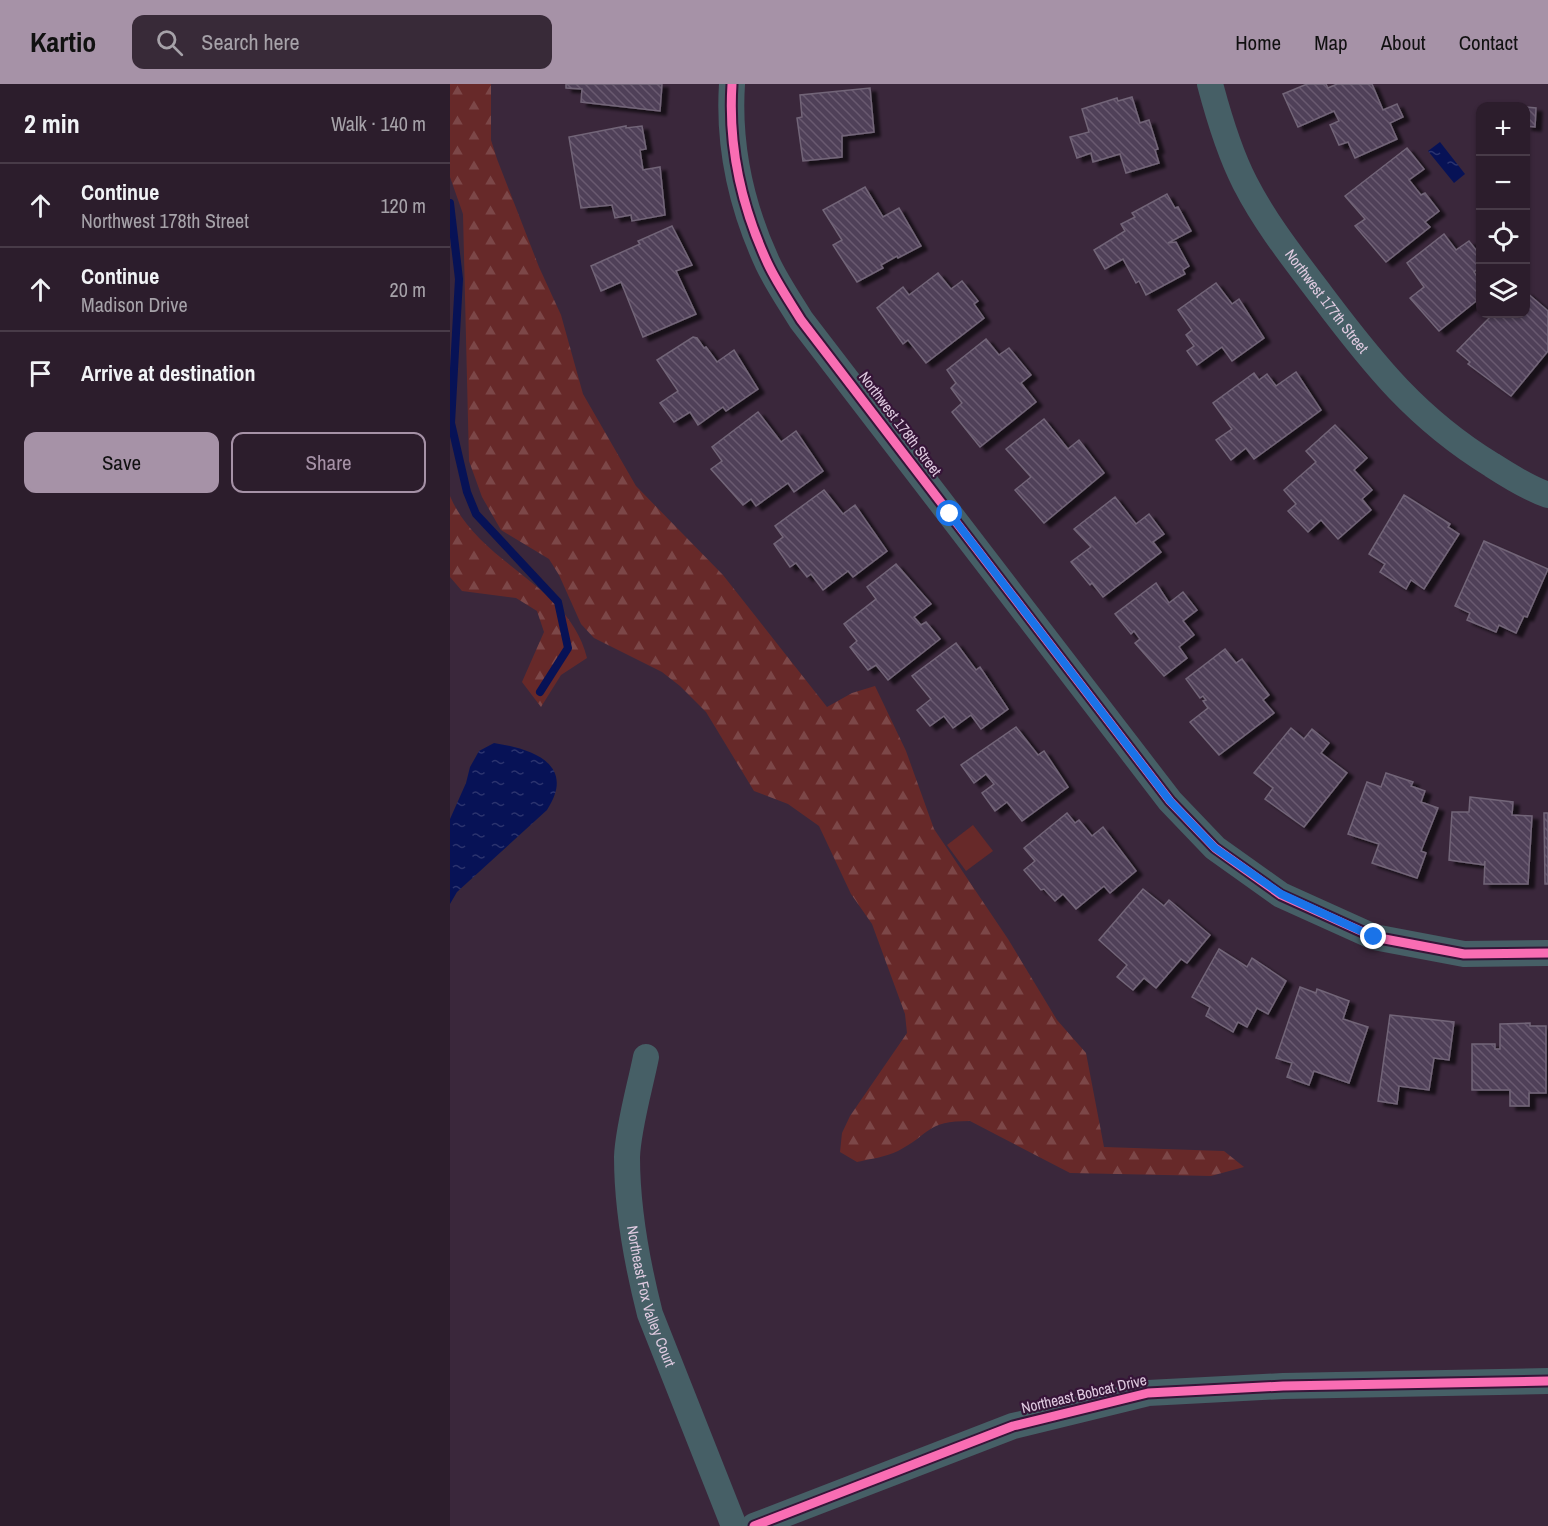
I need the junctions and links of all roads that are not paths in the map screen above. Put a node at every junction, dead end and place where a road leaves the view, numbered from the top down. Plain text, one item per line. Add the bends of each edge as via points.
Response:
1 (732, 84) edge
2 (1210, 84) edge
3 (1548, 495) edge
4 (1548, 953) edge
5 (646, 1057) dead end
6 (1548, 1381) edge
7 (734, 1526) edge
8 (754, 1526) edge

1 - 4 street, Northwest 178th Street via 732,144 746,206 769,266 801,320 1170,801 1215,848 1281,894 1374,937 1464,954
2 - 3 street, Northwest 177th Street via 1223,132 1240,172 1273,232 1374,365 1414,407 1459,445
5 - 7 street, Northeast Fox Valley Court via 627,1156 633,1235 642,1284 650,1314
6 - 8 street, Northeast Bobcat Drive via 1148,1393 1013,1426

